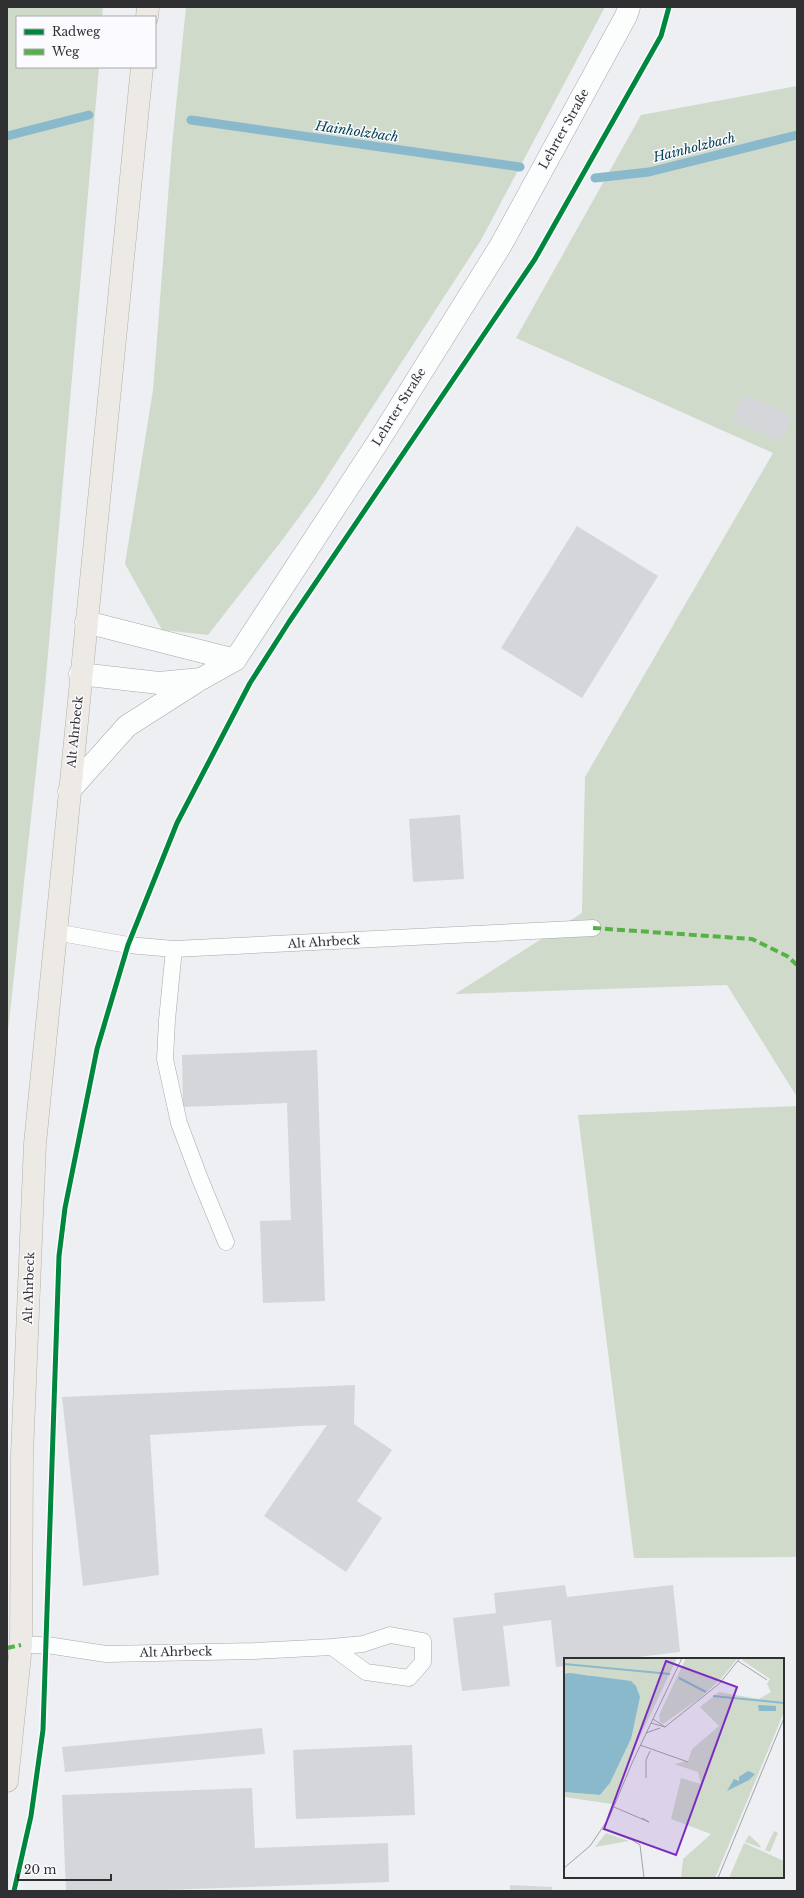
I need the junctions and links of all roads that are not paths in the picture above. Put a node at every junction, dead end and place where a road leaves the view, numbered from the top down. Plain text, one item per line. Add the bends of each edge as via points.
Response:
1 (629, 7) edge
2 (142, 68) edge
3 (86, 622) junction
4 (235, 660) junction
5 (80, 674) junction
6 (200, 679) junction
7 (69, 791) junction
8 (593, 928) dead end
9 (55, 932) junction
10 (174, 949) junction
11 (226, 1242) dead end
12 (20, 1646) junction
13 (332, 1648) junction
14 (7, 1781) edge

1 - 4 street, Lehrter Straße via 501,245 376,445
2 - 3 main road, Alt Ahrbeck
3 - 4 street
3 - 5 main road, Alt Ahrbeck
4 - 6 street, Lehrter Straße
5 - 6 street, Lehrter Straße via 159,683
5 - 7 main road, Alt Ahrbeck
6 - 7 street via 127,726
7 - 9 main road, Alt Ahrbeck
8 - 10 lane, Alt Ahrbeck
9 - 10 lane, Alt Ahrbeck via 128,945
9 - 12 main road, Alt Ahrbeck via 35,1144 22,1454
10 - 11 lane via 166,1020 165,1059 179,1122
12 - 13 lane, Alt Ahrbeck via 47,1645 106,1654
12 - 14 main road, Alt Ahrbeck
13 - 13 lane, Alt Ahrbeck via 366,1672 409,1678 423,1662 423,1641 390,1635 363,1644

